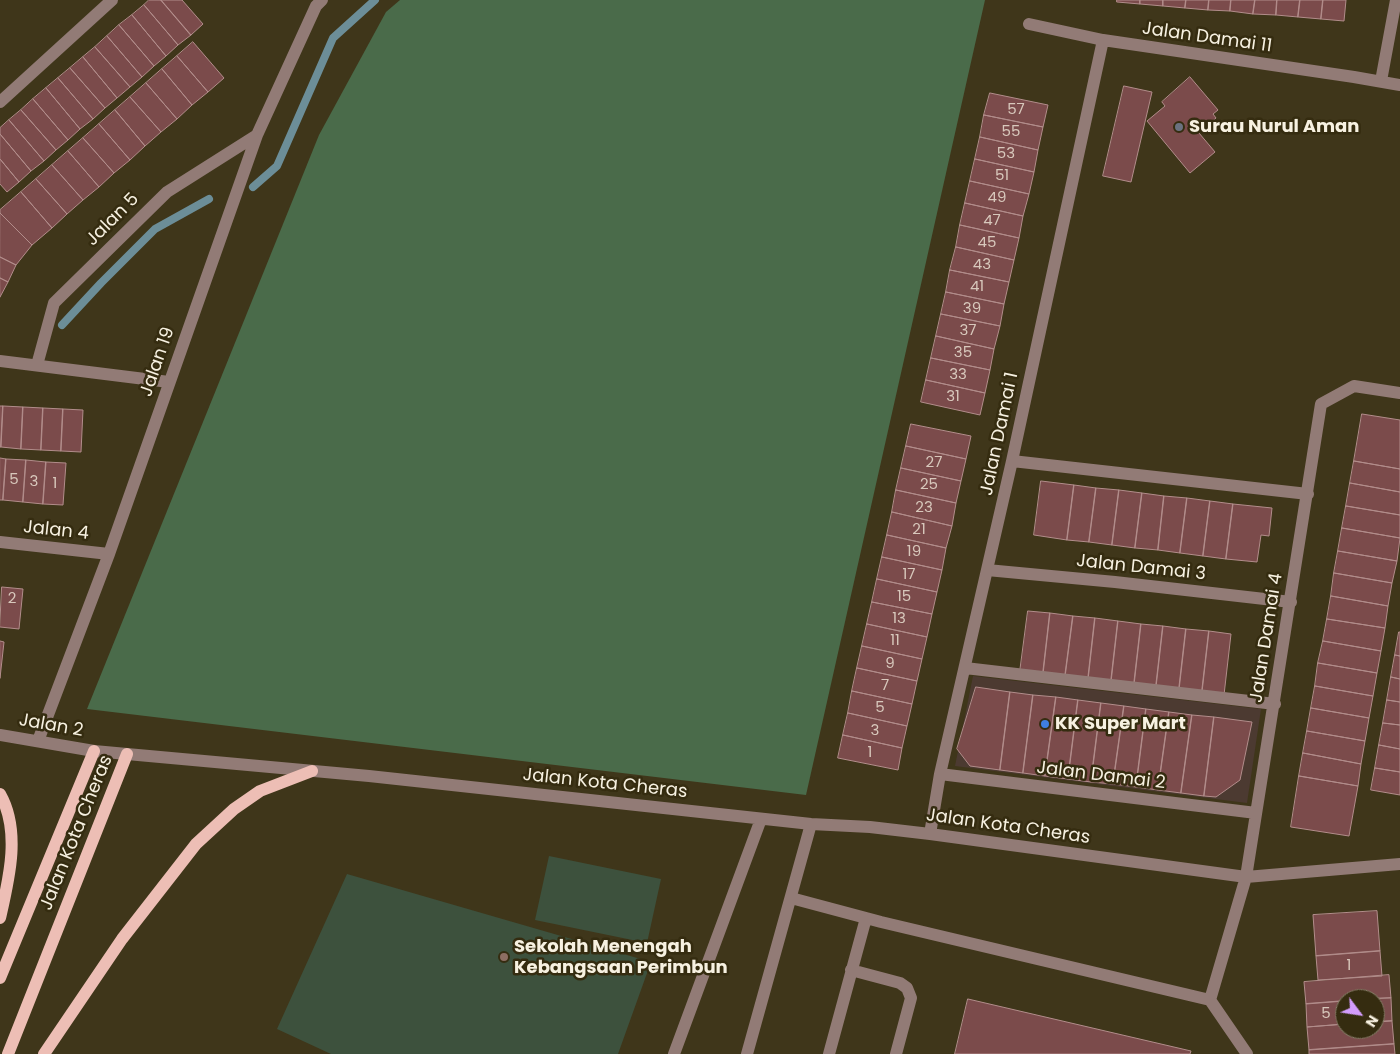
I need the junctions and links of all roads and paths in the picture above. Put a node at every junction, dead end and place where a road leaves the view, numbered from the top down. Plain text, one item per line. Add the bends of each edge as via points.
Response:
1 (112, 0) edge
2 (322, 0) edge
3 (1396, 0) edge
4 (1030, 24) dead end
5 (1103, 40) junction
6 (1381, 82) junction
7 (1400, 85) edge
8 (0, 102) edge
9 (257, 135) junction
10 (0, 361) edge
11 (37, 366) junction
12 (169, 382) junction
13 (1400, 393) edge
14 (1012, 461) junction
15 (1308, 494) junction
16 (0, 542) edge
17 (109, 554) junction
18 (987, 570) junction
19 (1291, 602) junction
20 (965, 668) junction
21 (1275, 704) junction
22 (0, 735) edge
23 (38, 741) junction
24 (94, 751) junction
25 (127, 754) junction
26 (312, 771) junction
27 (940, 774) junction
28 (0, 794) edge
29 (1256, 813) junction
30 (761, 818) junction
31 (811, 824) junction
32 (930, 834) junction
33 (1400, 864) edge
34 (1246, 877) junction
35 (791, 898) junction
36 (0, 918) edge
37 (866, 918) junction
38 (851, 970) junction
39 (0, 978) edge
40 (1210, 1000) junction
41 (8, 1054) edge
42 (44, 1054) edge
43 (674, 1054) edge
44 (747, 1054) edge
45 (828, 1054) edge
46 (896, 1054) edge
47 (1247, 1054) edge

1 - 8 street
2 - 9 street, Jalan 19 via 316,6
3 - 6 street
4 - 5 street, Jalan Damai 11
5 - 6 street, Jalan Damai 11
5 - 14 street, Jalan Damai 1
6 - 7 street, Jalan Damai 11
9 - 11 street, Jalan 5 via 166,192 54,304
9 - 12 street, Jalan 19
10 - 11 street
11 - 12 street
12 - 17 street, Jalan 19
13 - 15 street, Jalan Damai 4 via 1354,386 1322,404
14 - 15 street
14 - 18 street, Jalan Damai 1
15 - 19 street, Jalan Damai 4
16 - 17 street, Jalan 4
17 - 23 street, Jalan 19
18 - 19 street, Jalan Damai 3
18 - 20 street, Jalan Damai 1
19 - 21 street, Jalan Damai 4
20 - 21 street
20 - 27 street, Jalan Damai 1
21 - 29 street, Jalan Damai 4
22 - 23 street, Jalan 2
23 - 24 street, Jalan 2
24 - 25 street, Jalan 2
24 - 39 main road, Jalan Kota Cheras
25 - 26 street, Jalan Kota Cheras
25 - 41 main road, Jalan Kota Cheras
26 - 30 street, Jalan Kota Cheras
26 - 42 main road via 260,791 196,844 122,939
27 - 29 street, Jalan Damai 2
27 - 32 street, Jalan Damai 1
28 - 36 main road via 12,831 8,882
29 - 34 street, Jalan Damai 4
30 - 31 street, Jalan Kota Cheras
30 - 43 street
31 - 32 street, Jalan Kota Cheras
31 - 35 street
32 - 34 street, Jalan Kota Cheras
33 - 34 street, Jalan Kota Cheras
34 - 40 street, Jalan Damai 4
35 - 37 street
35 - 44 street
37 - 38 street
37 - 40 street
38 - 45 street
38 - 46 street via 900,983 907,988 912,998
40 - 47 street

